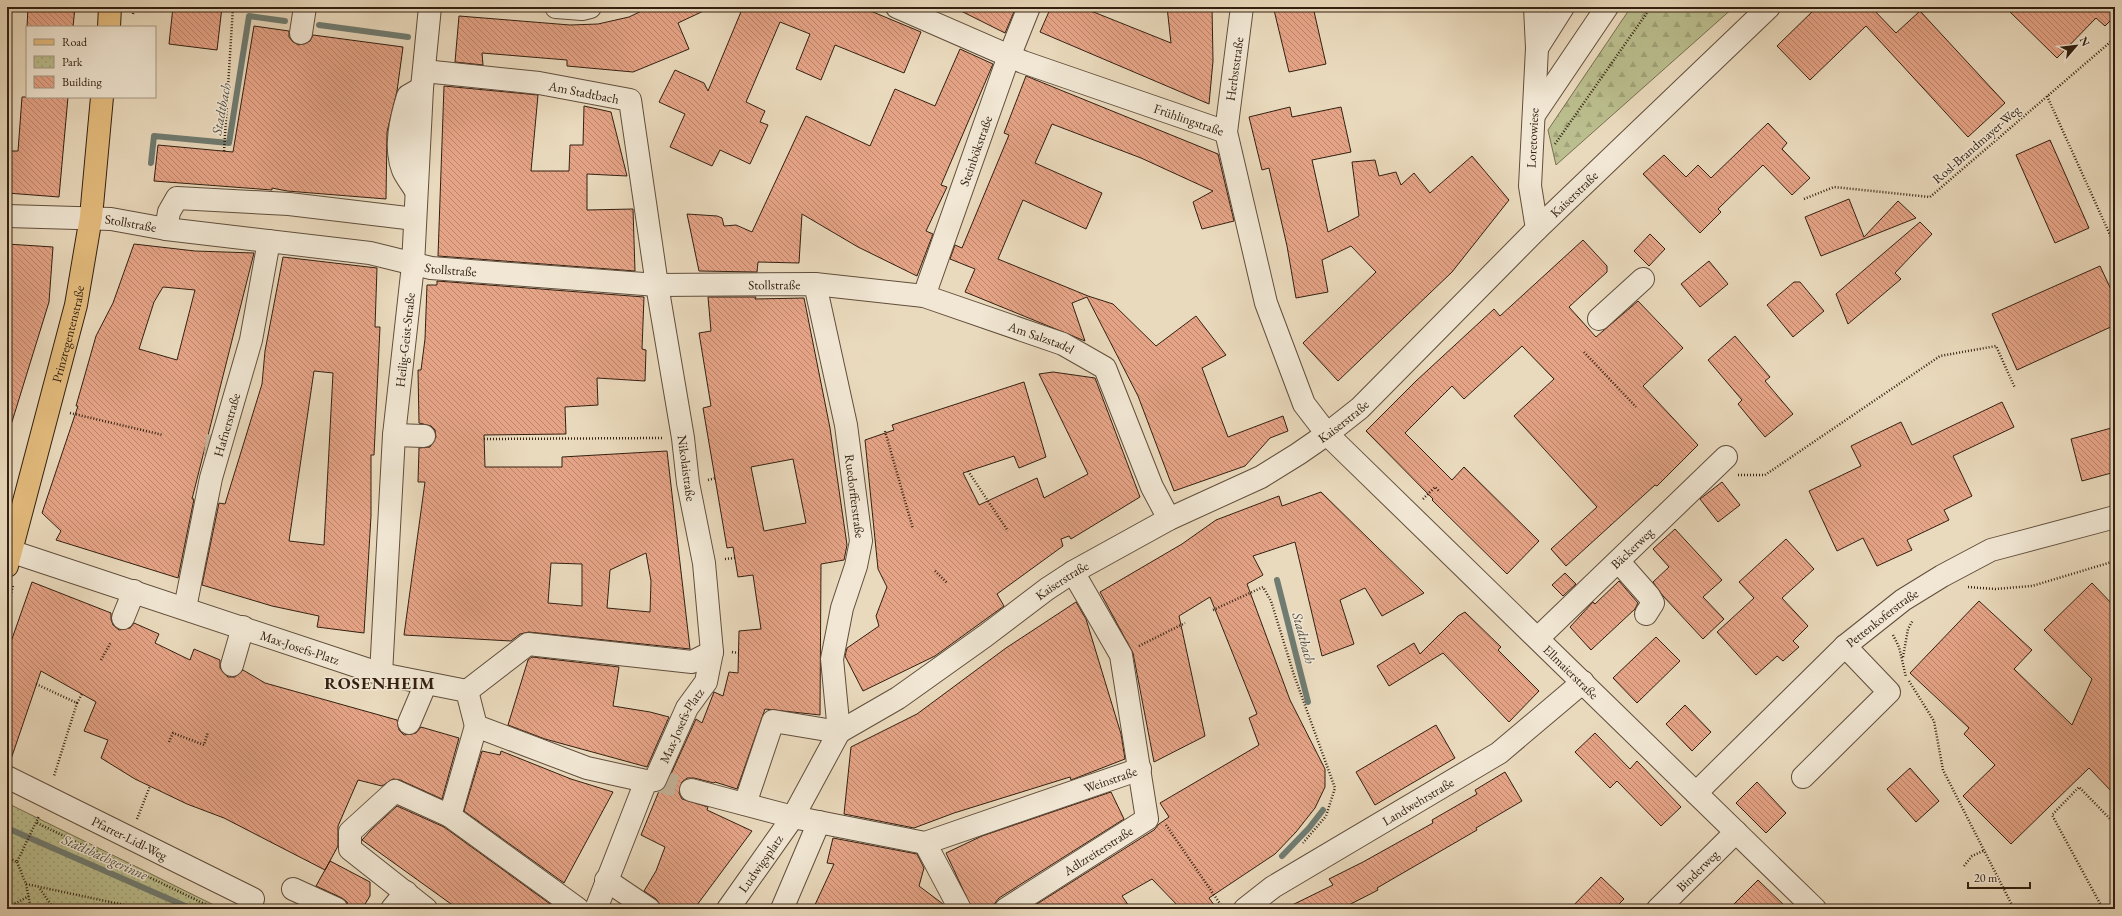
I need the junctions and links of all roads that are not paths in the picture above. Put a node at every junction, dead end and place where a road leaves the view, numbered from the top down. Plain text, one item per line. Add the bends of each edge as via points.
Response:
1 (110, 7) edge
2 (305, 7) edge
3 (430, 7) edge
4 (556, 7) edge
5 (590, 7) edge
6 (897, 7) edge
7 (1029, 7) edge
8 (1242, 7) edge
9 (1535, 7) edge
10 (1563, 7) edge
11 (1607, 7) edge
12 (1769, 7) edge
13 (108, 26) edge
14 (301, 33) dead end
15 (1537, 48) junction
16 (1009, 56) junction
17 (423, 80) junction
18 (102, 98) edge
19 (1534, 116) junction
20 (1226, 132) junction
21 (7, 216) edge
22 (91, 217) junction
23 (415, 219) junction
24 (1537, 228) junction
25 (166, 229) junction
26 (269, 241) junction
27 (413, 265) junction
28 (1643, 279) dead end
29 (815, 284) junction
30 (657, 285) junction
31 (924, 296) junction
32 (1599, 319) dead end
33 (1327, 434) junction
34 (394, 435) junction
35 (424, 436) dead end
36 (1721, 462) road end
37 (2115, 517) edge
38 (1169, 519) junction
39 (13, 560) edge
40 (1619, 562) junction
41 (1073, 572) junction
42 (134, 591) junction
43 (185, 608) junction
44 (1646, 614) dead end
45 (123, 618) dead end
46 (243, 627) junction
47 (1538, 638) junction
48 (1845, 646) junction
49 (712, 652) junction
50 (232, 664) dead end
51 (381, 674) junction
52 (1583, 682) junction
53 (426, 683) junction
54 (468, 691) junction
55 (409, 723) dead end
56 (839, 732) junction
57 (473, 735) junction
58 (1140, 769) junction
59 (7, 777) edge
60 (1803, 777) dead end
61 (646, 781) junction
62 (691, 790) tunnel mouth
63 (1696, 793) junction
64 (745, 804) junction
65 (450, 816) junction
66 (793, 817) junction
67 (819, 822) junction
68 (1736, 832) junction
69 (926, 843) junction
70 (606, 880) junction
71 (294, 889) dead end
72 (406, 892) junction
73 (253, 899) dead end
74 (575, 906) edge
75 (336, 909) edge
76 (392, 909) edge
77 (426, 909) edge
78 (596, 909) edge
79 (649, 909) edge
80 (728, 909) edge
81 (782, 909) edge
82 (960, 909) edge
83 (1006, 909) edge
84 (1245, 909) edge
85 (1658, 909) edge
86 (1816, 909) edge

1 - 13 main road
2 - 14 street
3 - 17 street, Heilig-Geist-Straße
4 - 5 street
6 - 16 street, Frühlingstraße
7 - 16 street, Steinbökstraße
8 - 20 street, Herbststraße
9 - 15 street, Loretowiese
10 - 15 street, Loretowiese
11 - 19 street
12 - 24 street, Kaiserstraße
15 - 19 street, Loretowiese
16 - 20 street, Frühlingstraße
16 - 31 street, Steinbökstraße
17 - 23 street, Heilig-Geist-Straße
17 - 30 street, Am Stadtbach via 538,84 630,100
18 - 22 main road, Prinzregentenstraße
19 - 24 street, Loretowiese via 1530,186
20 - 33 street, Frühlingstraße via 1266,303 1304,404
21 - 22 street, Stollstraße
22 - 25 street, Stollstraße
22 - 39 main road, Prinzregentenstraße via 76,305
23 - 25 street via 289,204 177,198 169,212
23 - 27 street, Heilig-Geist-Straße
24 - 33 street, Kaiserstraße via 1360,408
25 - 26 street, Stollstraße
26 - 27 street, Stollstraße via 370,253
26 - 43 street, Hafnerstraße via 251,340 211,478
27 - 30 street, Stollstraße
27 - 34 street, Heilig-Geist-Straße
28 - 32 street
29 - 30 street, Stollstraße
29 - 31 street, Am Salzstadel
29 - 56 street, Ruedorfferstraße via 846,425 861,541 856,566 842,608 832,659
30 - 49 street, Nikolaistraße via 683,438 688,483 704,563
31 - 38 street, Am Salzstadel via 1063,344 1105,368 1152,487
33 - 38 street, Kaiserstraße via 1261,477
33 - 47 street, Ellmaierstraße
34 - 35 street
34 - 51 street, Heilig-Geist-Straße
36 - 40 street, Bäckerweg
37 - 48 street, Pettenkoferstraße via 1991,550 1903,600
38 - 41 street, Kaiserstraße
39 - 42 street, Max-Josefs-Platz
40 - 44 street via 1649,596 1653,604
40 - 47 street, Bäckerweg
41 - 56 street, Kaiserstraße via 898,698
41 - 58 street, Weinstraße via 1121,655
42 - 43 street, Max-Josefs-Platz
42 - 45 street
43 - 46 street, Max-Josefs-Platz
46 - 50 street, Max-Josefs-Platz
46 - 51 street, Max-Josefs-Platz
47 - 52 street, Ellmaierstraße
48 - 60 street via 1889,692
48 - 63 street, Pettenkoferstraße
49 - 54 street via 692,662 528,644
49 - 61 street, Max-Josefs-Platz via 706,682 686,708 655,780
51 - 53 street, Max-Josefs-Platz
52 - 63 street, Ellmaierstraße
52 - 84 street, Landwehrstraße via 1499,753 1273,887
53 - 54 street, Max-Josefs-Platz
53 - 55 street
54 - 57 street
56 - 64 street via 773,721
56 - 66 street, Ludwigsplatz
57 - 61 street via 587,768
57 - 65 street
58 - 69 street, Weinstraße
58 - 83 street, Adlzreiterstraße via 1146,810
59 - 73 street, Pfarrer-Lidl-Weg
61 - 70 street
62 - 64 street, Ludwigsplatz
63 - 68 street, Ellmaierstraße
64 - 66 street, Ludwigsplatz
65 - 72 street via 395,791 350,832 350,849
65 - 74 street
66 - 67 street
66 - 80 street, Ludwigsplatz
67 - 69 street
67 - 81 street
68 - 85 street, Binderweg
68 - 86 street, Ellmaierstraße
69 - 82 street
70 - 78 street
70 - 79 street
71 - 75 street
72 - 76 street
72 - 77 street

